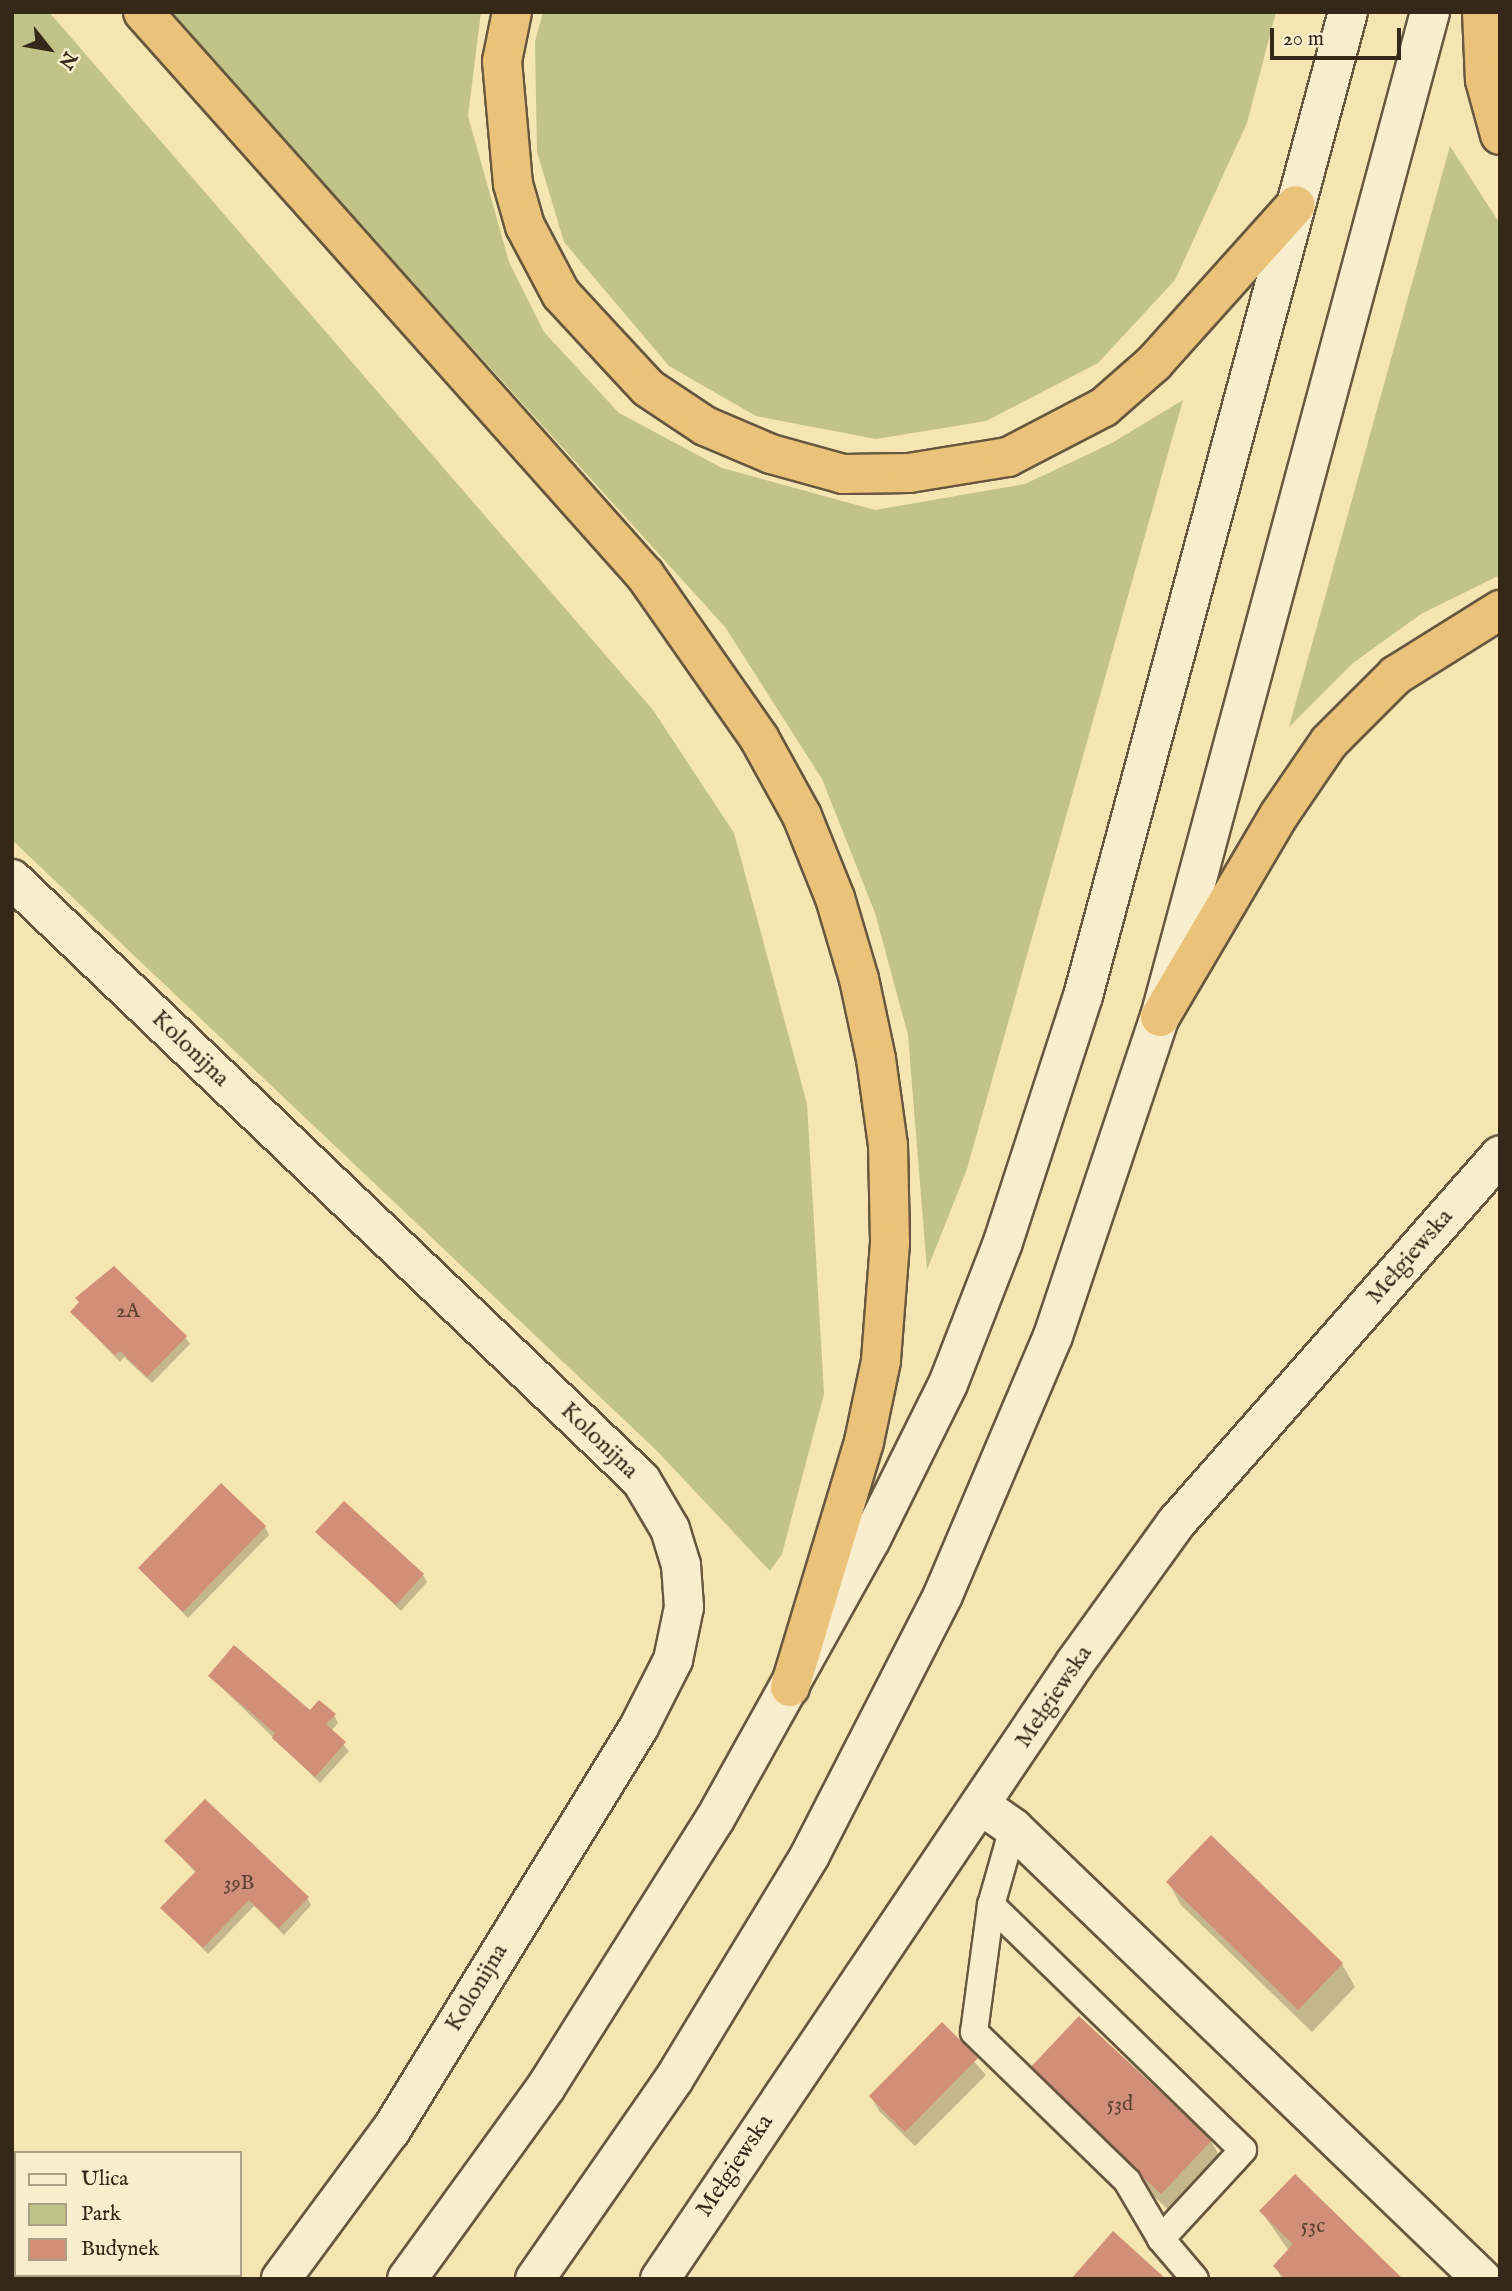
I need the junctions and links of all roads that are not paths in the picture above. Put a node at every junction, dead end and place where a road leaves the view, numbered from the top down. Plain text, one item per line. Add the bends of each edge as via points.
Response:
1 (143, 12) edge
2 (512, 12) edge
3 (1348, 12) edge
4 (1430, 12) edge
5 (1482, 12) edge
6 (1500, 135) edge
7 (1296, 205) junction
8 (1500, 610) edge
9 (12, 879) edge
10 (1160, 1017) junction
11 (1500, 1156) edge
12 (790, 1687) junction
13 (982, 1805) junction
14 (1013, 1828) junction
15 (991, 1905) junction
16 (1161, 2239) junction
17 (281, 2279) edge
18 (407, 2279) edge
19 (535, 2279) edge
20 (660, 2279) edge
21 (1195, 2279) edge
22 (1482, 2279) edge

1 - 12 highway via 645,575 759,738 802,816 835,898 876,1059 888,1145 890,1243 881,1361 864,1442
2 - 7 highway via 502,61 513,184 525,226 561,293 648,388 705,426 771,454 843,474 909,473 1008,457 1104,407 1154,363
3 - 7 main road
4 - 10 main road
5 - 6 highway via 1485,80
7 - 12 main road via 1112,895 1044,1122 942,1396
8 - 10 highway via 1396,675 1329,742 1279,815
9 - 17 main road, Kolonijna via 641,1480 670,1529 681,1564 684,1607 673,1660 639,1727 390,2131
10 - 19 main road via 1053,1336 980,1513 908,1667 810,1855 735,1982 645,2123
11 - 13 main road, Mełgiewska via 1176,1523 1076,1662
12 - 18 main road via 598,2007
13 - 14 main road
13 - 20 main road, Mełgiewska
14 - 15 lane
14 - 22 main road
15 - 16 lane via 974,2032 1127,2181
15 - 16 lane via 1243,2150
16 - 21 lane

